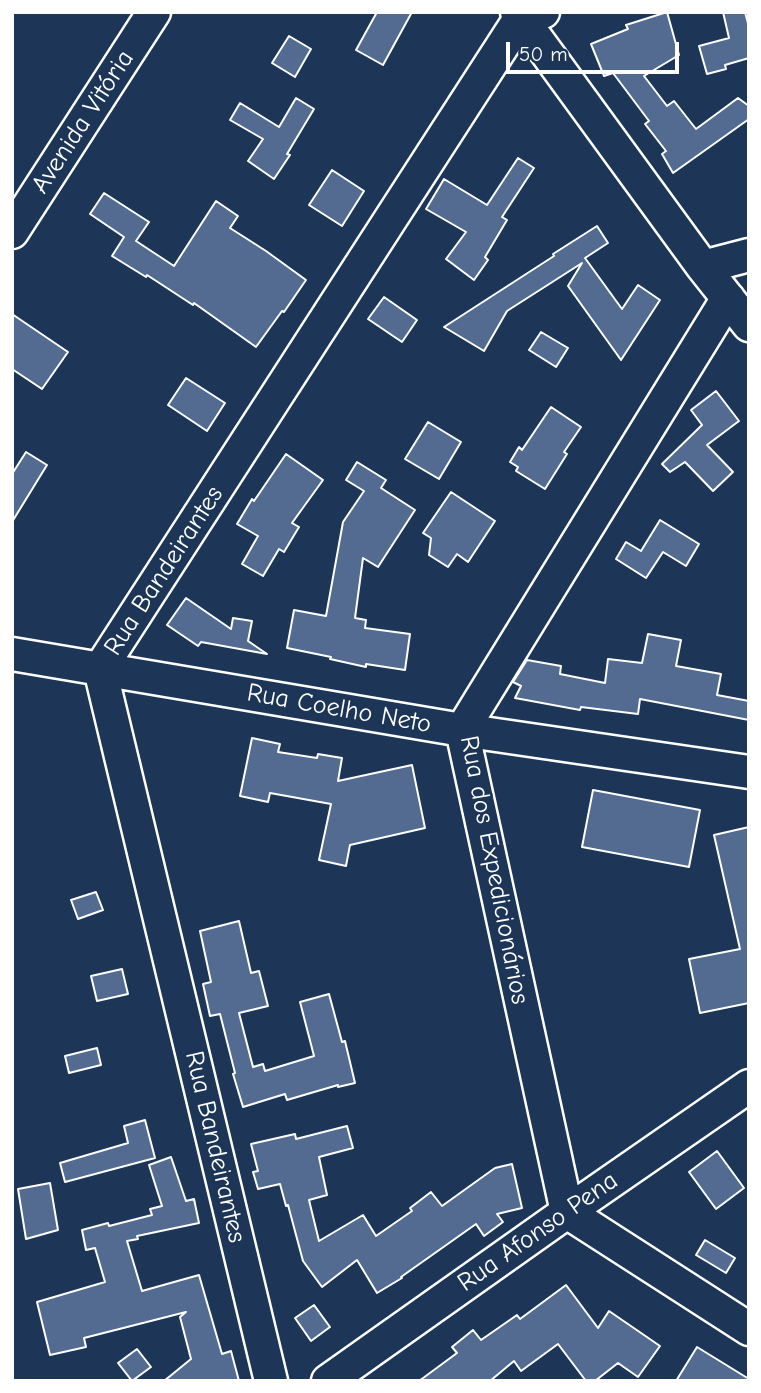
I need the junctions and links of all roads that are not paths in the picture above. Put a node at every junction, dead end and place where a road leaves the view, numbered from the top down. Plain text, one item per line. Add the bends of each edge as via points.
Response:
1 (154, 12) edge
2 (527, 14) edge
3 (12, 232) edge
4 (749, 256) edge
5 (703, 267) junction
6 (728, 298) junction
7 (749, 325) edge
8 (12, 654) edge
9 (100, 669) junction
10 (461, 730) junction
11 (749, 772) edge
12 (749, 1086) edge
13 (567, 1212) junction
14 (749, 1328) edge
15 (271, 1381) edge
16 (328, 1381) edge

1 - 3 street, Avenida Vitória
2 - 5 street
2 - 9 street, Rua Bandeirantes
4 - 5 street
5 - 6 street
6 - 7 street
6 - 10 street, Rua dos Expedicionários
8 - 9 street, Rua Coelho Neto
9 - 10 street, Rua Coelho Neto
9 - 15 street, Rua Bandeirantes
10 - 11 street, Rua Coelho Neto
10 - 13 street, Rua dos Expedicionários
12 - 13 street, Rua Afonso Pena
13 - 14 street
13 - 16 street, Rua Afonso Pena

